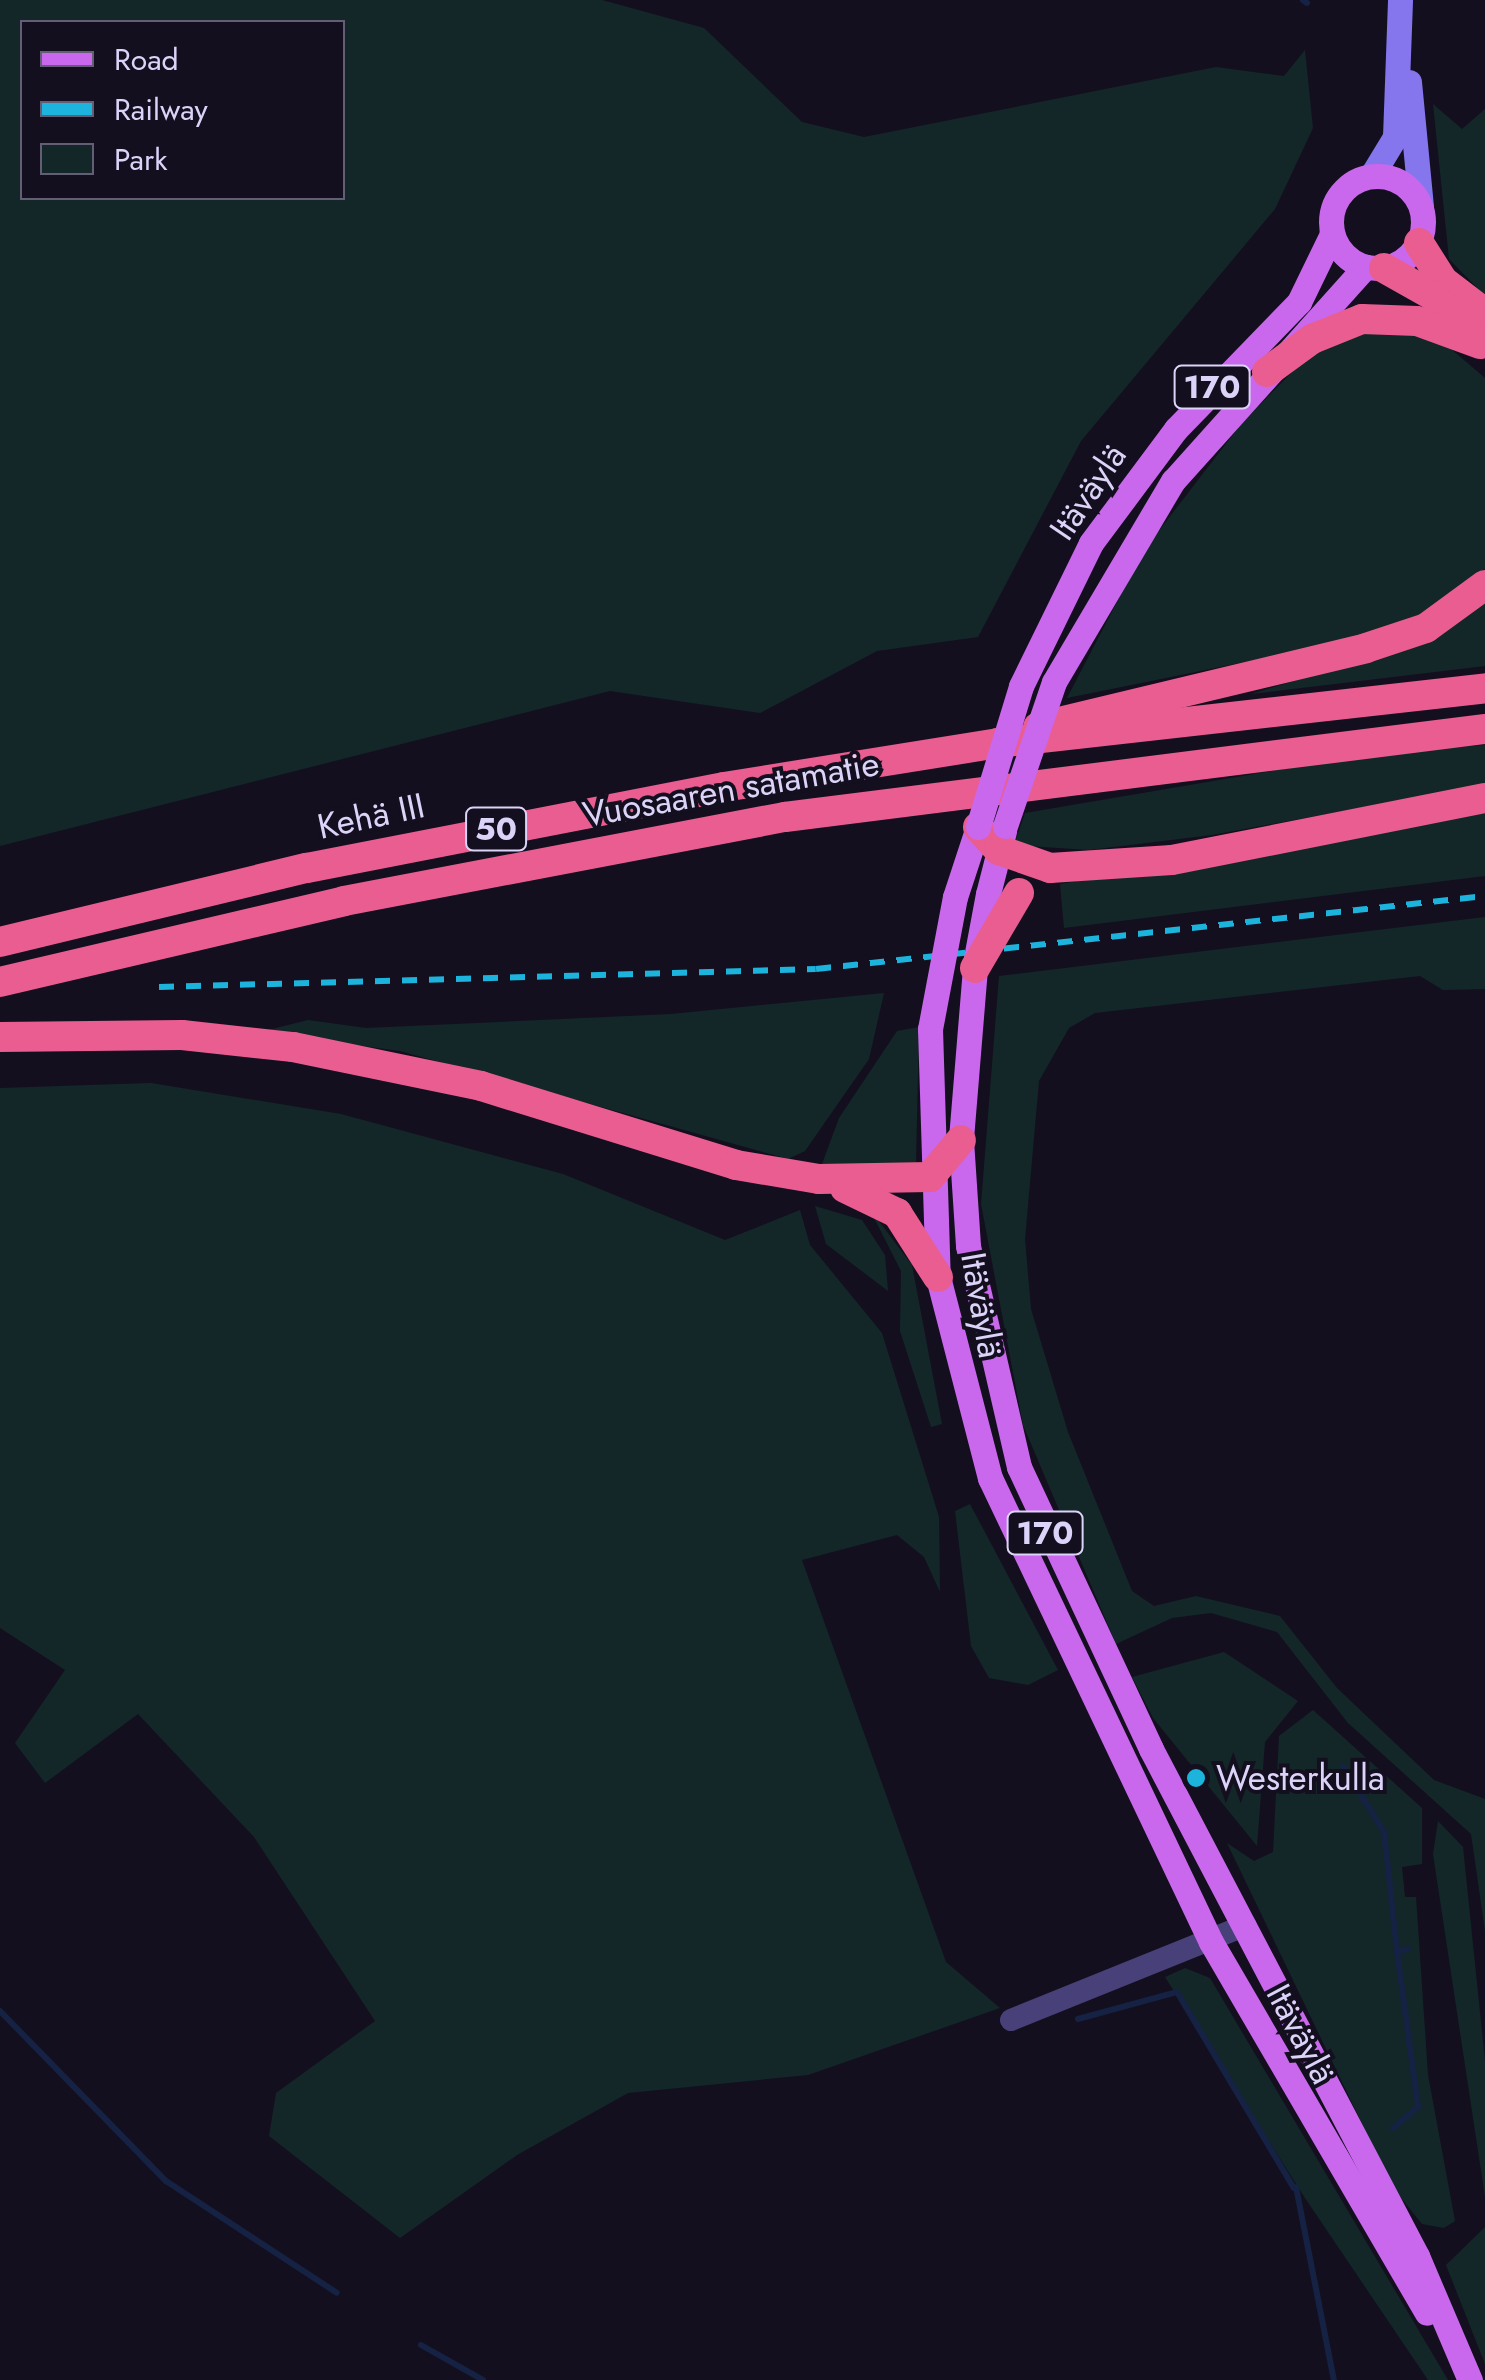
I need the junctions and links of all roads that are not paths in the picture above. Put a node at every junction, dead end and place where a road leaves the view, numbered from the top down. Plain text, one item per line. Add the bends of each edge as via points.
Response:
1 (1400, 0) edge
2 (1402, 52) junction
3 (1372, 175) junction
4 (1421, 206) junction
5 (1332, 234) junction
6 (1419, 243) junction
7 (1374, 268) junction
8 (1485, 313) edge
9 (1482, 347) edge
10 (1267, 372) junction
11 (1485, 586) edge
12 (1485, 688) edge
13 (1485, 729) edge
14 (998, 743) junction
15 (1485, 798) edge
16 (994, 834) junction
17 (1050, 868) junction
18 (0, 942) edge
19 (974, 968) junction
20 (0, 982) edge
21 (0, 1037) edge
22 (961, 1140) junction
23 (930, 1177) junction
24 (819, 1179) junction
25 (938, 1277) junction
26 (1246, 1925) junction
27 (1211, 1942) junction
28 (1012, 2020) dead end
29 (1469, 2380) edge

1 - 2 main road
2 - 3 main road via 1395,137
2 - 4 main road
3 - 4 main road via 1398,180
3 - 5 main road via 1342,192
4 - 6 main road
5 - 7 main road
5 - 16 main road, Itäväylä / 170, bridge via 1298,302 1188,414 1100,530 1021,686
6 - 7 main road
6 - 8 highway via 1443,281
7 - 9 highway via 1432,295
7 - 10 main road, Itäväylä / 170
9 - 10 highway via 1417,321 1362,318
10 - 16 main road, Itäväylä / 170, bridge via 1142,525 1054,682
11 - 14 highway via 1426,628 1366,648 1078,712
12 - 14 highway
13 - 20 highway, Vuosaaren satamatie via 999,783 765,820 400,889
14 - 18 highway, Kehä III / 50 via 482,832
15 - 17 highway via 1172,860
16 - 17 highway
16 - 19 main road, Itäväylä / 170, bridge
16 - 23 main road, Itäväylä / 170, bridge via 956,897 930,1029
17 - 19 highway, bridge via 1019,893
19 - 22 main road, Itäväylä / 170
21 - 24 highway via 182,1035 293,1047 481,1086 736,1165
22 - 23 highway
22 - 26 main road, Itäväylä / 170 via 981,1321 1019,1467 1053,1552
23 - 24 highway
23 - 25 main road, Itäväylä / 170
24 - 25 highway via 897,1213
25 - 27 main road, Itäväylä / 170 via 990,1478
26 - 27 street
26 - 29 main road, Itäväylä / 170 via 1417,2256
27 - 28 street
27 - 29 main road, Itäväylä / 170

